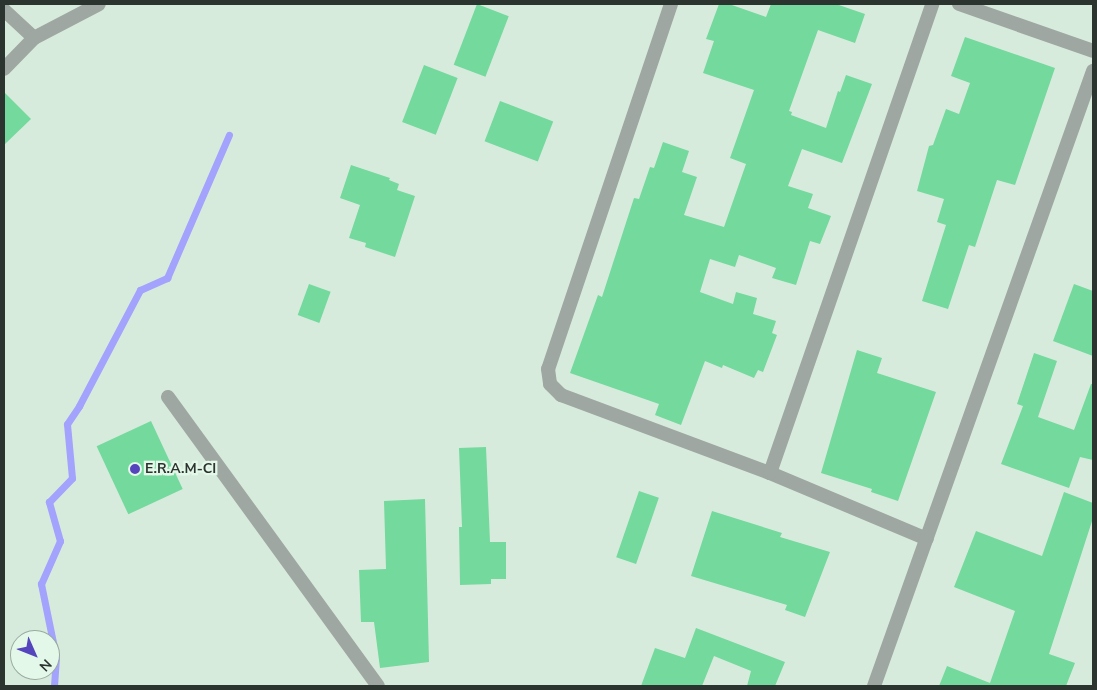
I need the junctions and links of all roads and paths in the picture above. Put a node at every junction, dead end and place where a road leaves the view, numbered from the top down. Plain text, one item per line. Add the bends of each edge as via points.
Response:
1 (99, 4) edge
2 (671, 4) edge
3 (932, 4) edge
4 (959, 4) edge
5 (4, 10) edge
6 (34, 38) junction
7 (1093, 51) edge
8 (4, 69) edge
9 (1093, 71) edge
10 (168, 397) dead end
11 (770, 472) junction
12 (927, 540) junction
13 (378, 686) edge
14 (874, 686) edge

1 - 6 street
2 - 11 street via 548,369 550,384 561,395
3 - 11 street
4 - 7 street
5 - 6 street
6 - 8 street
9 - 12 street
10 - 13 street
11 - 12 street
12 - 14 street

